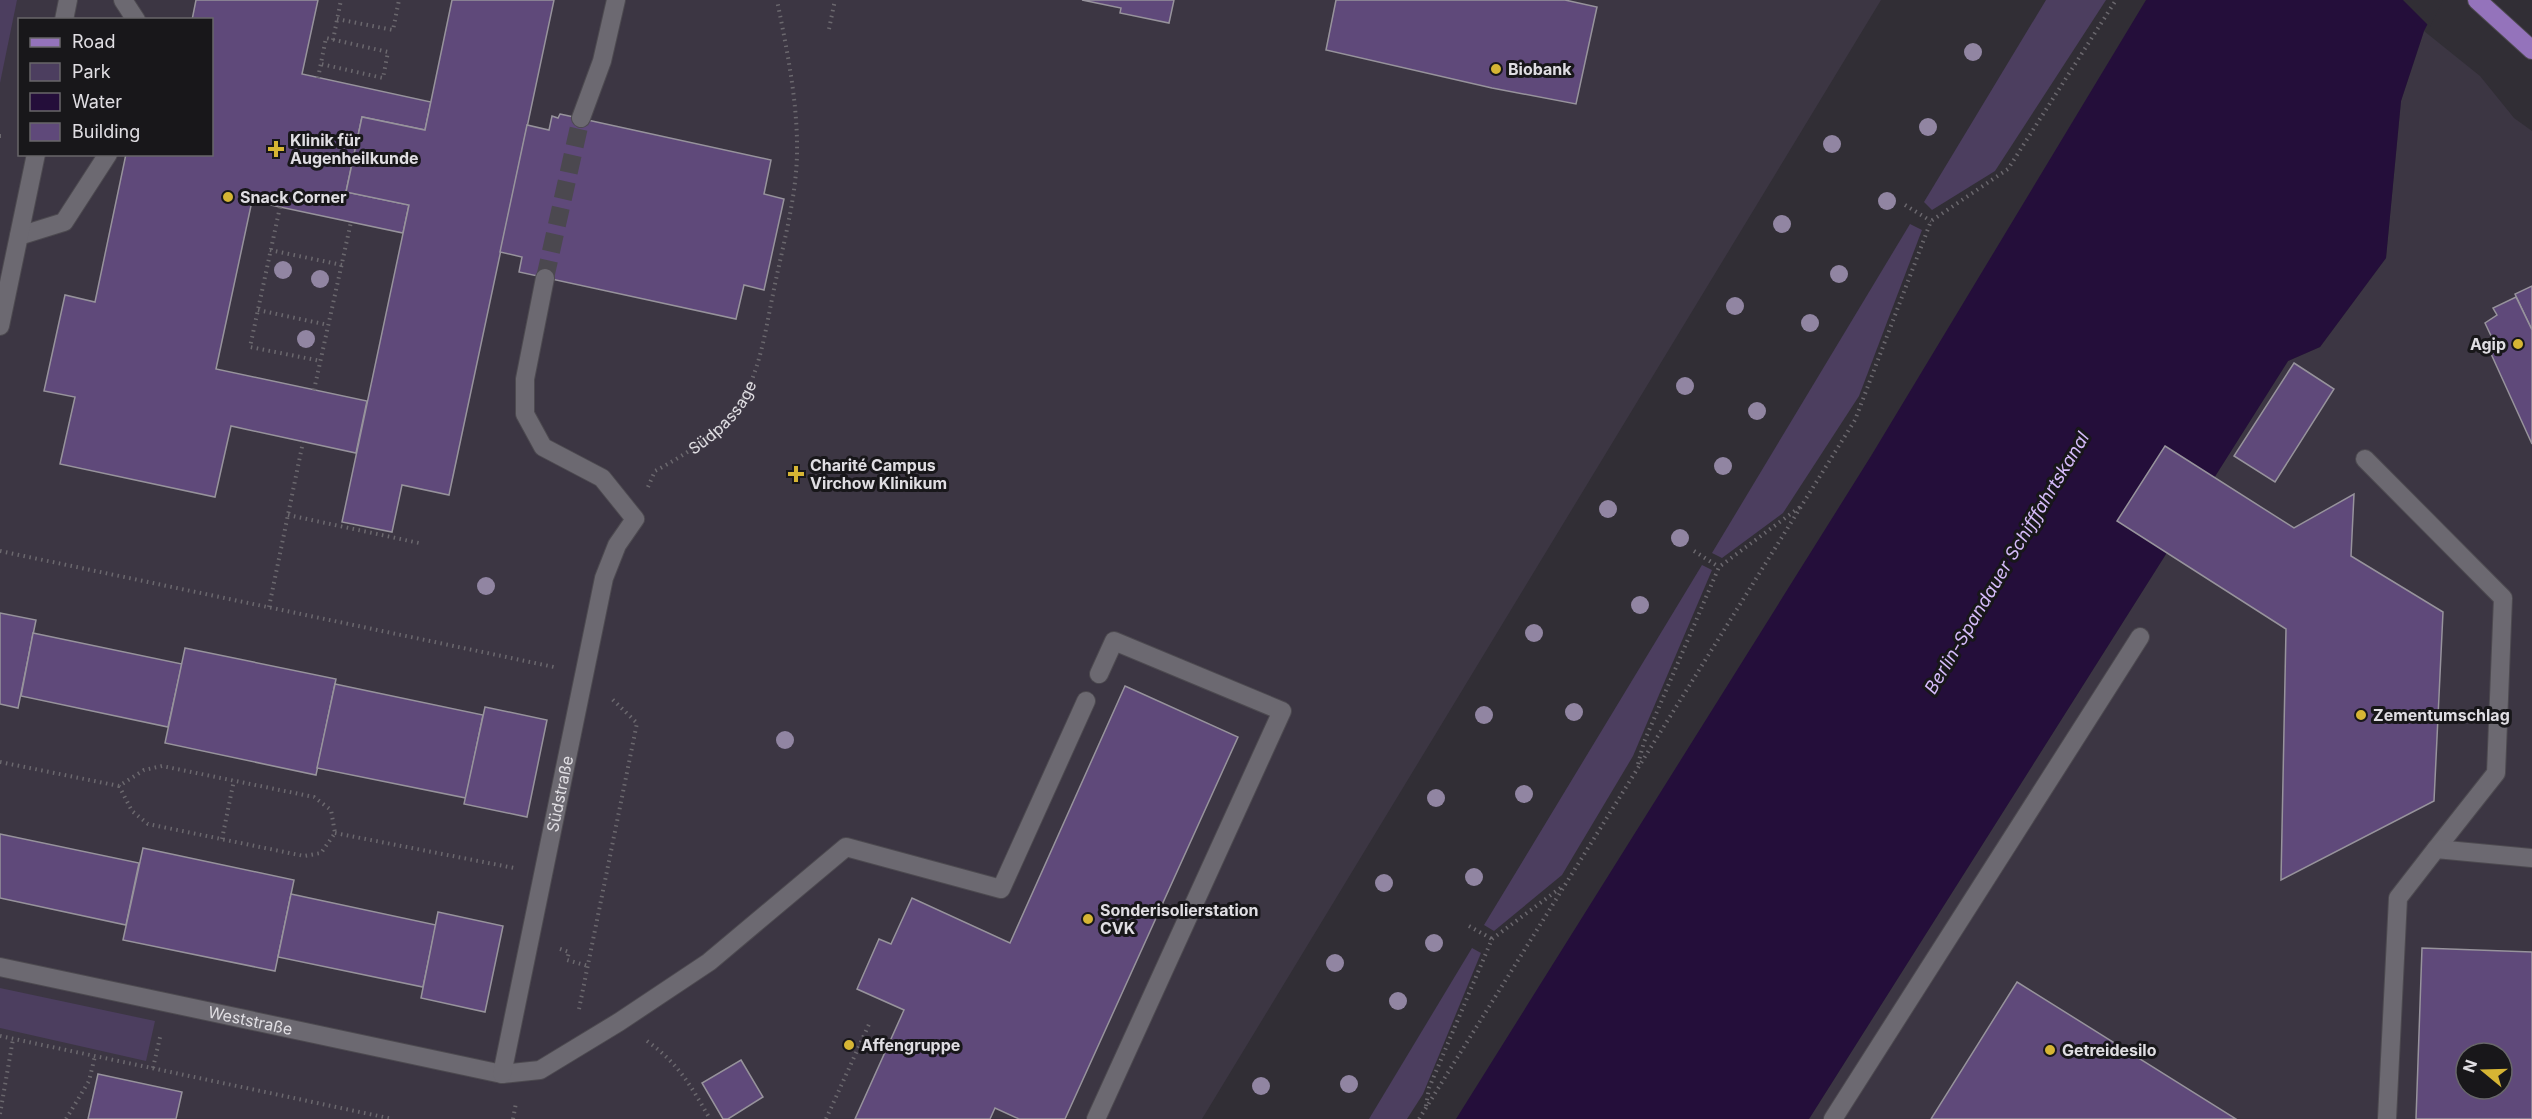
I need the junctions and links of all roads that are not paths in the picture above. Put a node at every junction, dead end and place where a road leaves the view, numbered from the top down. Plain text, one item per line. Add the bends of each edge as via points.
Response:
1 (68, 0) edge
2 (123, 0) edge
3 (616, 0) edge
4 (2477, 0) edge
5 (64, 18) edge
6 (135, 18) edge
7 (2532, 50) edge
8 (581, 118) tunnel mouth
9 (36, 156) edge
10 (107, 156) edge
11 (19, 236) junction
12 (544, 278) tunnel mouth
13 (0, 326) edge
14 (2365, 459) dead end
15 (2140, 637) dead end
16 (1099, 674) dead end
17 (1086, 701) dead end
18 (2436, 849) junction
19 (2532, 858) edge
20 (0, 967) edge
21 (511, 1073) junction
22 (1096, 1119) edge
23 (1833, 1119) edge
24 (2387, 1119) edge

1 - 5 lane
2 - 6 lane
3 - 8 lane via 602,61
4 - 7 main road
9 - 11 lane
10 - 11 lane via 64,222
11 - 13 lane
12 - 21 lane, Südstraße via 525,379 525,414 543,447 602,478 634,519 617,545 604,578 544,874
14 - 18 lane via 2503,598 2496,773
15 - 23 lane
16 - 22 lane via 1114,641 1282,711
17 - 21 lane via 1001,889 846,847 709,962 540,1070
18 - 19 lane
18 - 24 lane via 2398,898
20 - 21 lane, Weststraße

